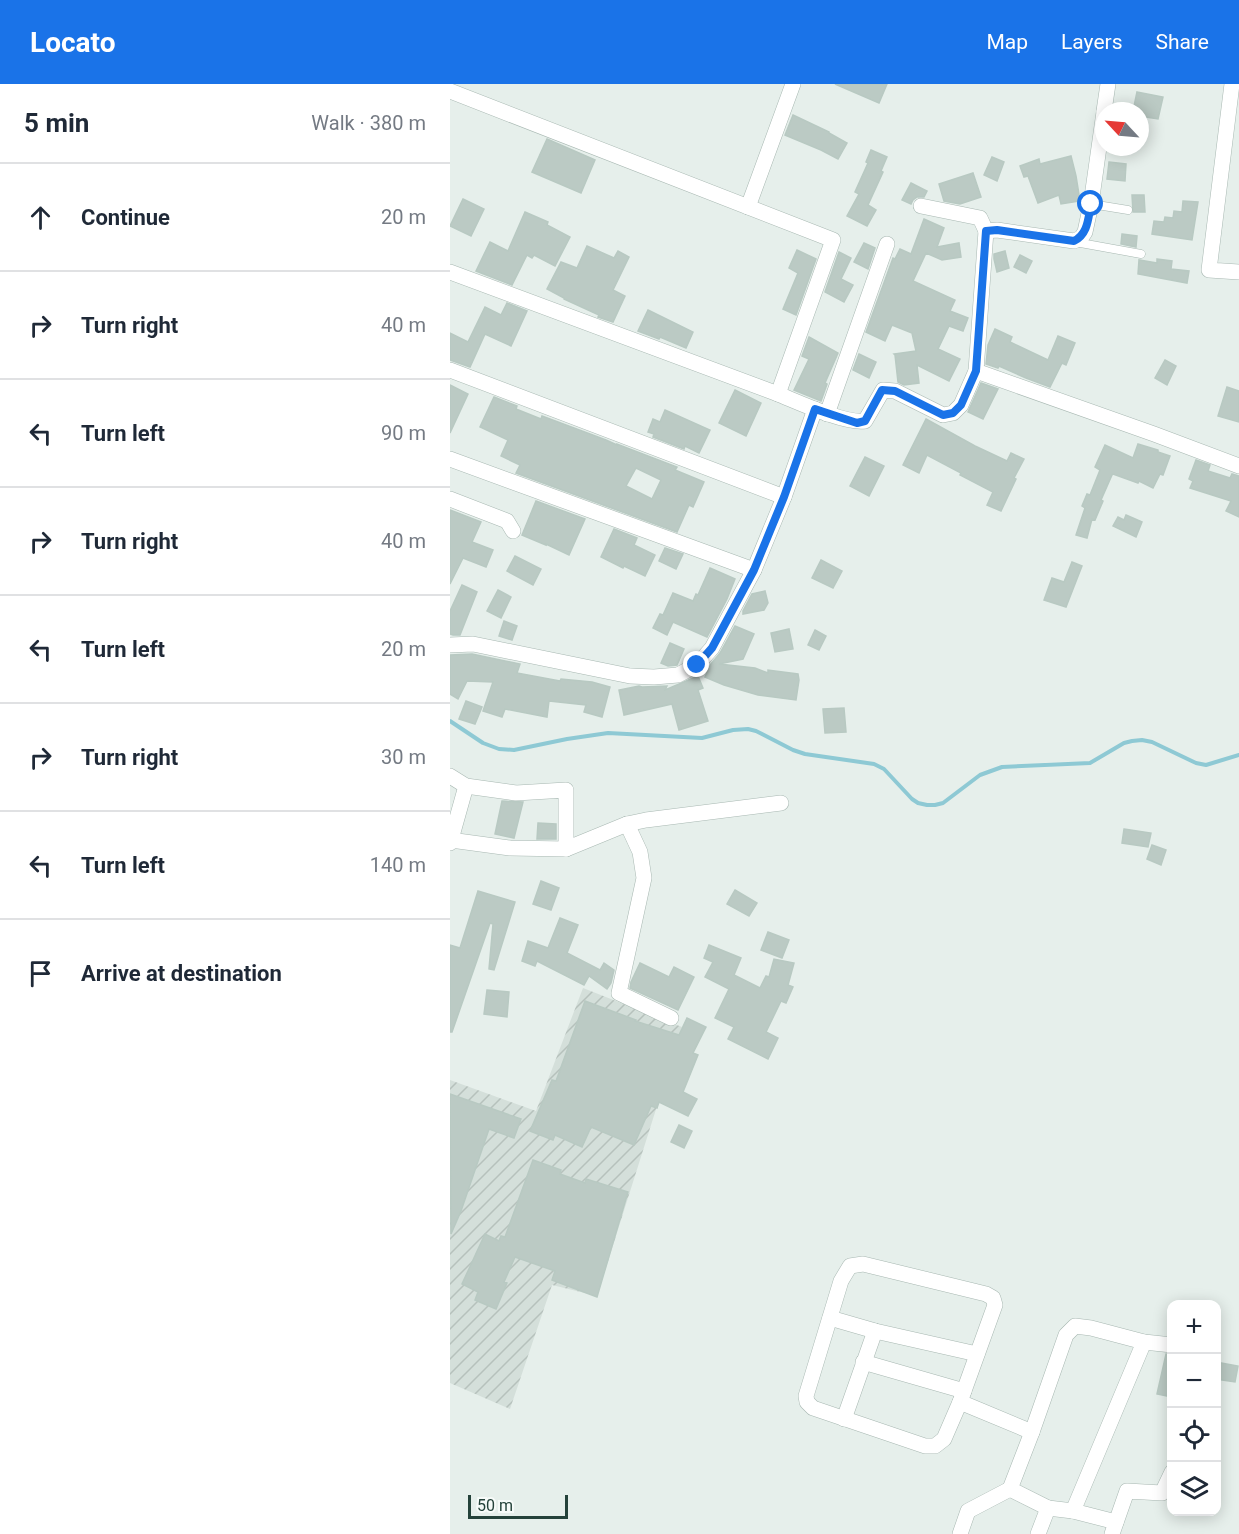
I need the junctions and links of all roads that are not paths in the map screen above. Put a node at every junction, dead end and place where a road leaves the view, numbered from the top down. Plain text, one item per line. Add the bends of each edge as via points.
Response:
1 (793, 84) edge
2 (1108, 84) edge
3 (1232, 84) edge
4 (450, 91) edge
5 (1105, 102) edge
6 (1098, 156) edge
7 (1091, 204) junction
8 (921, 206) dead end
9 (748, 207) junction
10 (1128, 210) dead end
11 (986, 231) junction
12 (1074, 241) junction
13 (887, 244) dead end
14 (1141, 254) dead end
15 (450, 272) edge
16 (1239, 272) edge
17 (450, 370) edge
18 (976, 371) junction
19 (778, 394) junction
20 (821, 411) junction
21 (450, 459) edge
22 (1239, 466) edge
23 (784, 497) junction
24 (450, 499) edge
25 (513, 531) dead end
26 (754, 570) junction
27 (450, 645) edge
28 (450, 776) edge
29 (466, 786) junction
30 (781, 803) dead end
31 (627, 824) junction
32 (450, 841) edge
33 (566, 849) junction
34 (670, 1018) dead end
35 (830, 1318) junction
36 (874, 1331) junction
37 (1144, 1342) junction
38 (1167, 1344) edge
39 (977, 1354) junction
40 (863, 1362) junction
41 (962, 1396) junction
42 (844, 1419) junction
43 (1032, 1432) junction
44 (1167, 1482) edge
45 (1010, 1489) junction
46 (1047, 1508) junction
47 (1072, 1511) junction
48 (1114, 1528) edge
49 (960, 1534) edge
50 (1038, 1534) edge

1 - 9 street
2 - 5 street
3 - 16 street via 1209,270
4 - 9 street
6 - 7 street
7 - 10 lane
7 - 12 street via 1085,232
8 - 11 street via 980,218
9 - 19 street via 833,240
11 - 12 street
11 - 18 street
12 - 14 lane
13 - 20 street
15 - 19 street
17 - 23 street
18 - 20 street via 961,405 953,413 943,415 895,391 882,390 865,421 857,423
18 - 22 street
19 - 20 street
20 - 23 street
21 - 26 street
23 - 26 street
24 - 25 street via 507,522
26 - 27 street via 712,648 697,665 678,675 630,676 473,644
28 - 29 street
29 - 32 street
29 - 33 street via 516,793 566,790
30 - 31 street
31 - 33 street
31 - 34 street via 640,852 644,878 619,993
32 - 33 street
35 - 36 street
35 - 39 street via 849,1266 874,1266 986,1293 995,1305
35 - 42 street via 806,1396 813,1408
36 - 39 street
36 - 40 street
37 - 38 street
37 - 43 street via 1075,1326 1066,1335
37 - 47 street
39 - 41 street
40 - 41 street
40 - 42 street
41 - 42 street via 944,1439 935,1446
41 - 43 street
43 - 45 street
44 - 48 street via 1162,1493 1128,1491
45 - 46 street
45 - 49 street via 968,1511
46 - 47 street
46 - 50 street
47 - 48 street

